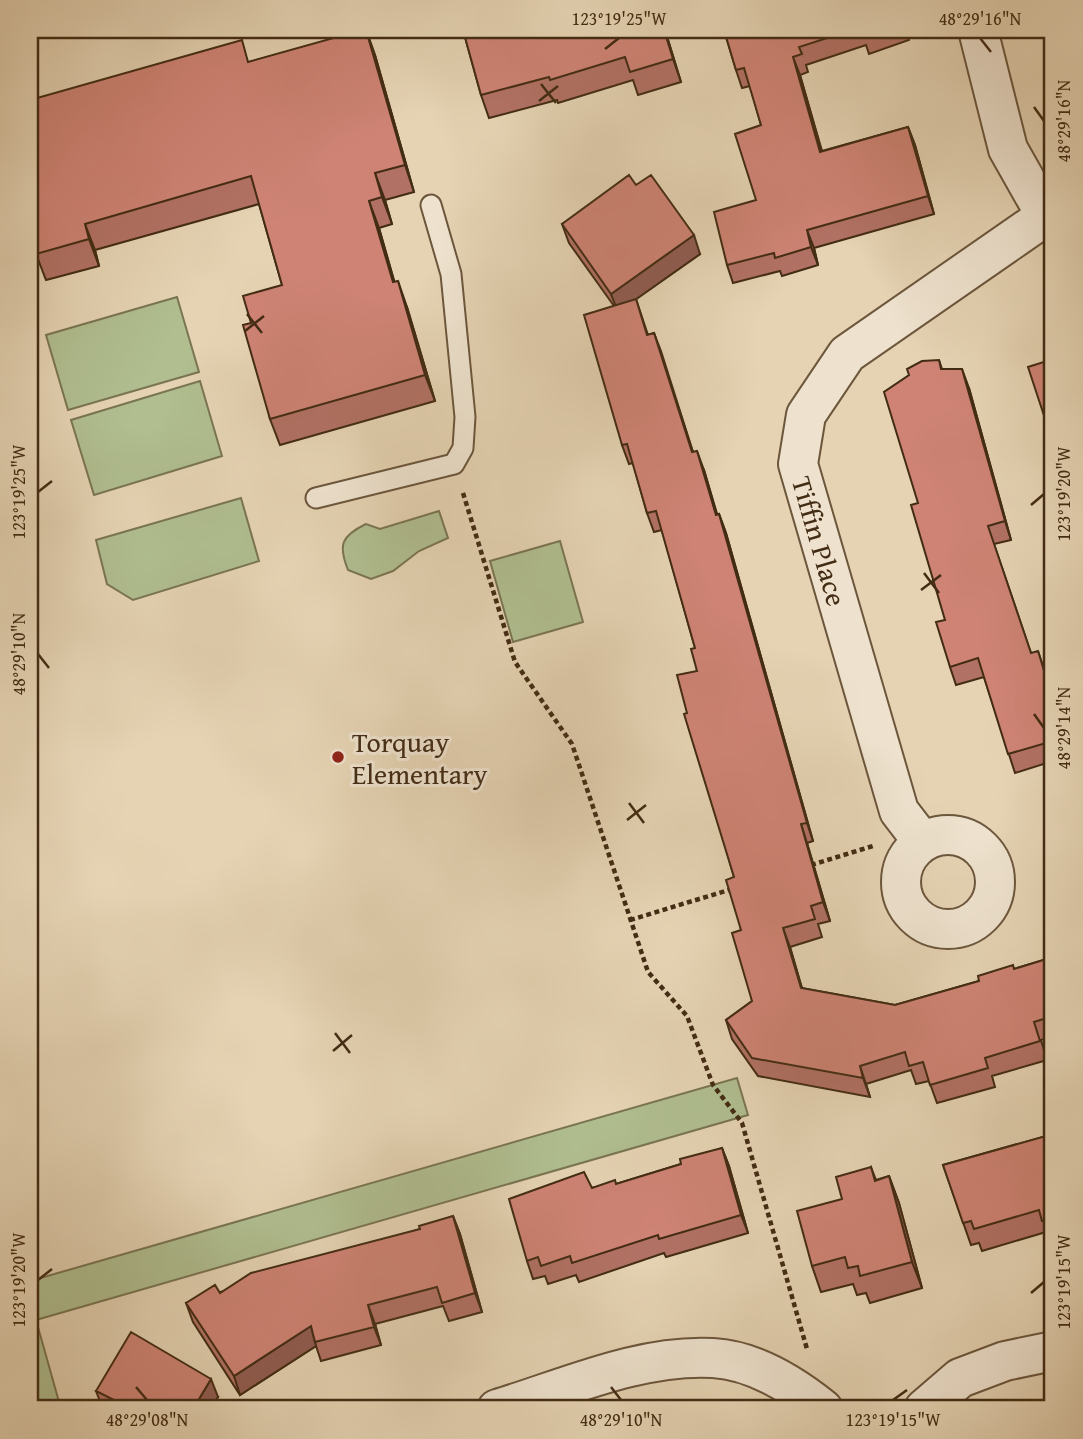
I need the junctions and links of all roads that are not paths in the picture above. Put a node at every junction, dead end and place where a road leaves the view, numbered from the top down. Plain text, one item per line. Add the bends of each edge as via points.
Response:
1 (978, 30) edge
2 (430, 205) dead end
3 (1050, 219) edge
4 (316, 498) dead end
5 (915, 832) road end
6 (1053, 1351) edge
7 (814, 1402) edge
8 (497, 1409) edge
9 (924, 1409) edge

1 - 3 street via 1008,149
2 - 4 lane via 451,274 465,418 463,447 454,464
3 - 5 street, Tiffin Place via 847,354 806,415 798,464 900,811
6 - 9 street via 1005,1361 960,1378
7 - 8 street via 769,1373 716,1358 661,1359

